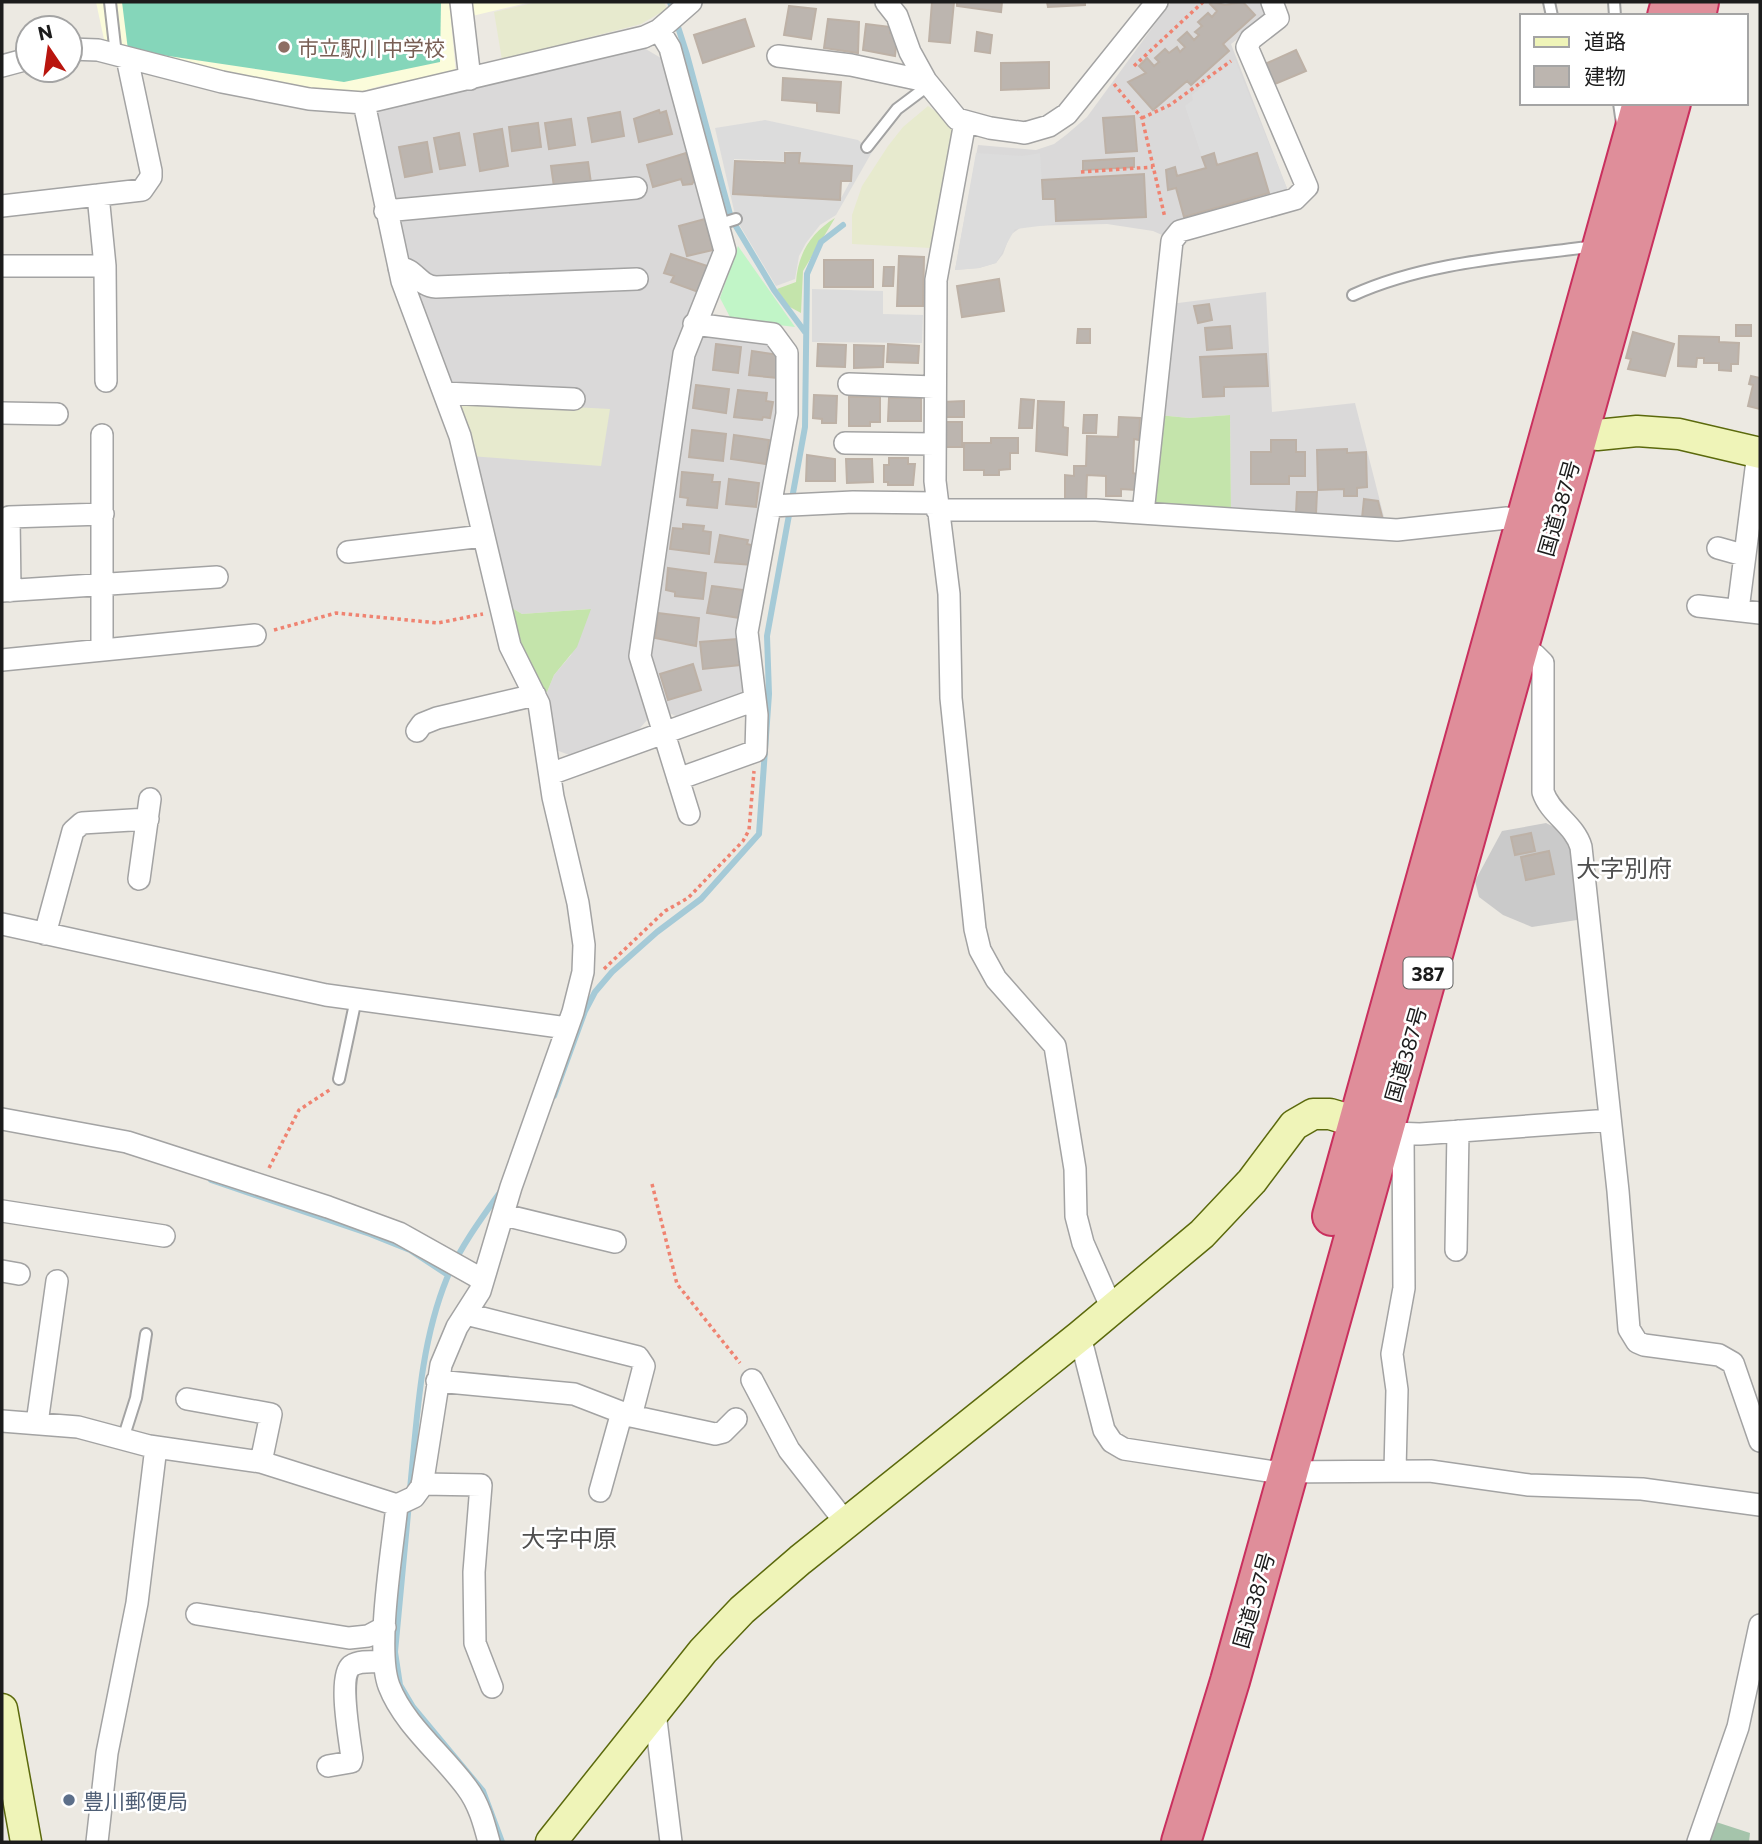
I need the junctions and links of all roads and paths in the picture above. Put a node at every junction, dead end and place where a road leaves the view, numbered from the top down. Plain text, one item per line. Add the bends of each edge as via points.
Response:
1 (110, 2) edge
2 (461, 2) edge
3 (690, 2) edge
4 (886, 2) edge
5 (1157, 2) edge
6 (1203, 2) edge
7 (1272, 2) edge
8 (659, 30) junction
9 (84, 49) edge
10 (1241, 53) dead end
11 (778, 56) dead end
12 (121, 57) junction
13 (1129, 70) dead end
14 (1110, 77) dead end
15 (1122, 77) dead end
16 (470, 79) junction
17 (928, 83) junction
18 (1115, 85) junction
19 (365, 103) junction
20 (1619, 105) edge
21 (1641, 105) edge
22 (1670, 105) edge
23 (1142, 118) junction
24 (965, 122) junction
25 (867, 147) dead end
26 (1629, 150) junction
27 (1153, 167) junction
28 (1080, 172) dead end
29 (636, 188) dead end
30 (98, 195) junction
31 (2, 206) edge
32 (385, 211) junction
33 (1168, 229) dead end
34 (1602, 245) junction
35 (2, 266) edge
36 (105, 266) junction
37 (399, 268) junction
38 (637, 279) dead end
39 (1353, 295) dead end
40 (694, 324) junction
41 (106, 381) dead end
42 (849, 384) dead end
43 (934, 387) junction
44 (444, 393) junction
45 (575, 399) dead end
46 (2, 414) edge
47 (57, 414) dead end
48 (1566, 427) junction
49 (102, 435) dead end
50 (845, 443) dead end
51 (934, 444) junction
52 (1759, 453) edge
53 (771, 506) junction
54 (937, 506) junction
55 (1143, 513) junction
56 (103, 514) junction
57 (1524, 521) junction
58 (483, 536) junction
59 (1718, 548) dead end
60 (348, 552) dead end
61 (1744, 555) junction
62 (217, 577) dead end
63 (103, 585) junction
64 (6, 591) edge
65 (1698, 606) dead end
66 (500, 610) junction
67 (1738, 610) junction
68 (1760, 613) edge
69 (255, 635) joint
70 (102, 648) junction
71 (1518, 649) junction
72 (2, 660) edge
73 (535, 695) junction
74 (755, 700) junction
75 (417, 732) dead end
76 (662, 734) junction
77 (755, 751) junction
78 (550, 774) junction
79 (678, 779) junction
80 (690, 814) dead end
81 (139, 879) dead end
82 (2, 924) edge
83 (45, 934) junction
84 (577, 995) junction
85 (356, 999) junction
86 (567, 1028) junction
87 (339, 1079) joint
88 (2, 1119) edge
89 (1610, 1120) junction
90 (1381, 1129) junction
91 (1458, 1131) junction
92 (652, 1184) dead end
93 (251, 1185) junction
94 (2, 1211) edge
95 (504, 1215) junction
96 (164, 1236) dead end
97 (615, 1242) dead end
98 (1456, 1250) dead end
99 (483, 1280) junction
100 (57, 1281) dead end
101 (1112, 1309) junction
102 (466, 1314) junction
103 (146, 1334) dead end
104 (1080, 1336) junction
105 (751, 1380) joint
106 (437, 1381) junction
107 (187, 1399) dead end
108 (626, 1414) junction
109 (736, 1419) dead end
110 (2, 1421) edge
111 (37, 1423) junction
112 (124, 1440) junction
113 (1760, 1441) edge
114 (156, 1447) junction
115 (261, 1462) junction
116 (1395, 1470) junction
117 (1275, 1471) junction
118 (422, 1484) junction
119 (600, 1491) dead end
120 (397, 1504) junction
121 (1760, 1505) edge
122 (846, 1523) junction
123 (197, 1614) dead end
124 (1760, 1625) edge
125 (385, 1627) junction
126 (383, 1662) junction
127 (492, 1687) dead end
128 (2, 1709) edge
129 (655, 1712) junction
130 (328, 1766) dead end
131 (26, 1842) edge
132 (97, 1842) edge
133 (489, 1842) edge
134 (551, 1842) edge
135 (671, 1842) edge
136 (1160, 1842) edge
137 (1181, 1842) edge
138 (1699, 1842) edge

1 - 12 lane
2 - 16 street
3 - 8 street
4 - 17 street
5 - 24 street via 1074,106 1055,123 1025,132
6 - 13 path
7 - 55 street via 1278,18 1247,47 1307,187 1295,199 1180,232 1172,240
8 - 16 street
8 - 40 street via 670,48 728,222 725,255
9 - 12 street
10 - 23 path via 1170,105
11 - 17 street via 851,65
12 - 19 street via 268,92
12 - 30 street via 151,177 142,190
14 - 18 path
15 - 18 path
16 - 19 street
17 - 24 street via 952,115
17 - 25 lane via 897,109
18 - 23 path
19 - 32 street
20 - 26 lane
21 - 26 highway, 国道387号 / 387
22 - 48 highway, 国道387号 / 387
23 - 27 path
24 - 43 street via 936,271
26 - 34 highway, 国道387号 / 387
27 - 28 path
27 - 33 path
29 - 32 street
30 - 31 street
30 - 36 street
32 - 37 street
34 - 39 lane via 1478,261 1406,276
34 - 48 highway, 国道387号 / 387
35 - 36 street
36 - 41 street
37 - 38 street via 410,270 431,287
37 - 44 street
40 - 53 street via 767,331 786,349 787,414
40 - 76 street via 684,354 641,643 641,666
42 - 43 street
43 - 51 street
44 - 45 street
44 - 58 street via 460,436
46 - 47 street
48 - 52 street via 1602,435 1671,433
48 - 57 highway, 国道387号 / 387
48 - 71 highway, 国道387号 / 387
49 - 56 street
50 - 51 street
51 - 54 street
52 - 61 street
53 - 54 street
53 - 74 street via 747,632
54 - 55 street
54 - 101 street via 949,594 951,698 978,941 996,979 1055,1046 1075,1169 1076,1216
55 - 57 street via 1396,530
56 - 63 street
56 - 64 street via 9,517
57 - 90 highway, 国道387号 / 387
58 - 60 street
58 - 66 street
59 - 61 street
61 - 67 street
62 - 63 street
63 - 64 street
63 - 70 street
65 - 67 street
66 - 69 path via 439,623 335,614
66 - 73 street via 514,657
67 - 68 street
69 - 70 street
70 - 72 street
71 - 89 street via 1543,663 1543,792 1581,847
71 - 90 highway, 国道387号 / 387
73 - 75 street via 437,718 422,724
73 - 78 street
74 - 76 street
74 - 77 street
76 - 78 street
76 - 79 street
77 - 79 street
77 - 84 path via 750,830 743,841 688,898 661,915
78 - 84 street via 583,934
79 - 80 street
81 - 83 street via 149,809 82,822 73,831
82 - 83 street
83 - 85 street
84 - 86 street
85 - 86 street
85 - 87 lane
86 - 95 street
87 - 93 path via 299,1110 268,1170
88 - 93 street via 127,1142
89 - 91 street
89 - 113 street via 1632,1336 1644,1345 1719,1355 1733,1363
90 - 91 street
90 - 101 street via 1329,1114 1302,1119 1223,1213
90 - 116 street via 1404,1289 1392,1354 1397,1390
90 - 117 highway, 国道387号 / 387
91 - 98 street
92 - 105 path via 677,1284
93 - 99 street via 399,1233
94 - 96 street
95 - 97 street
95 - 99 street
99 - 102 street
100 - 111 street
101 - 104 street
102 - 106 street via 450,1342
102 - 108 street via 638,1357 644,1366
103 - 112 lane
104 - 117 street via 1104,1430 1118,1447
104 - 122 street
105 - 122 street via 789,1450
106 - 108 street via 569,1393
106 - 118 street
107 - 115 street via 271,1414
108 - 109 street via 715,1434
108 - 119 street
110 - 111 street
111 - 112 street via 88,1429
112 - 114 street
114 - 115 street
114 - 132 street
115 - 120 street
116 - 117 street
116 - 121 street via 1529,1485 1652,1490
117 - 136 highway, 国道387号 / 387
117 - 137 highway, 国道387号 / 387
118 - 120 street via 419,1493
118 - 127 street via 481,1485 474,1572 475,1643
120 - 125 street
122 - 129 street via 742,1610
123 - 125 street via 349,1638 368,1636
124 - 138 street via 1738,1727
125 - 126 street
126 - 130 street via 356,1663 348,1670 344,1682 352,1758
126 - 133 street via 396,1701 468,1789
128 - 131 street
129 - 134 street
129 - 135 street

